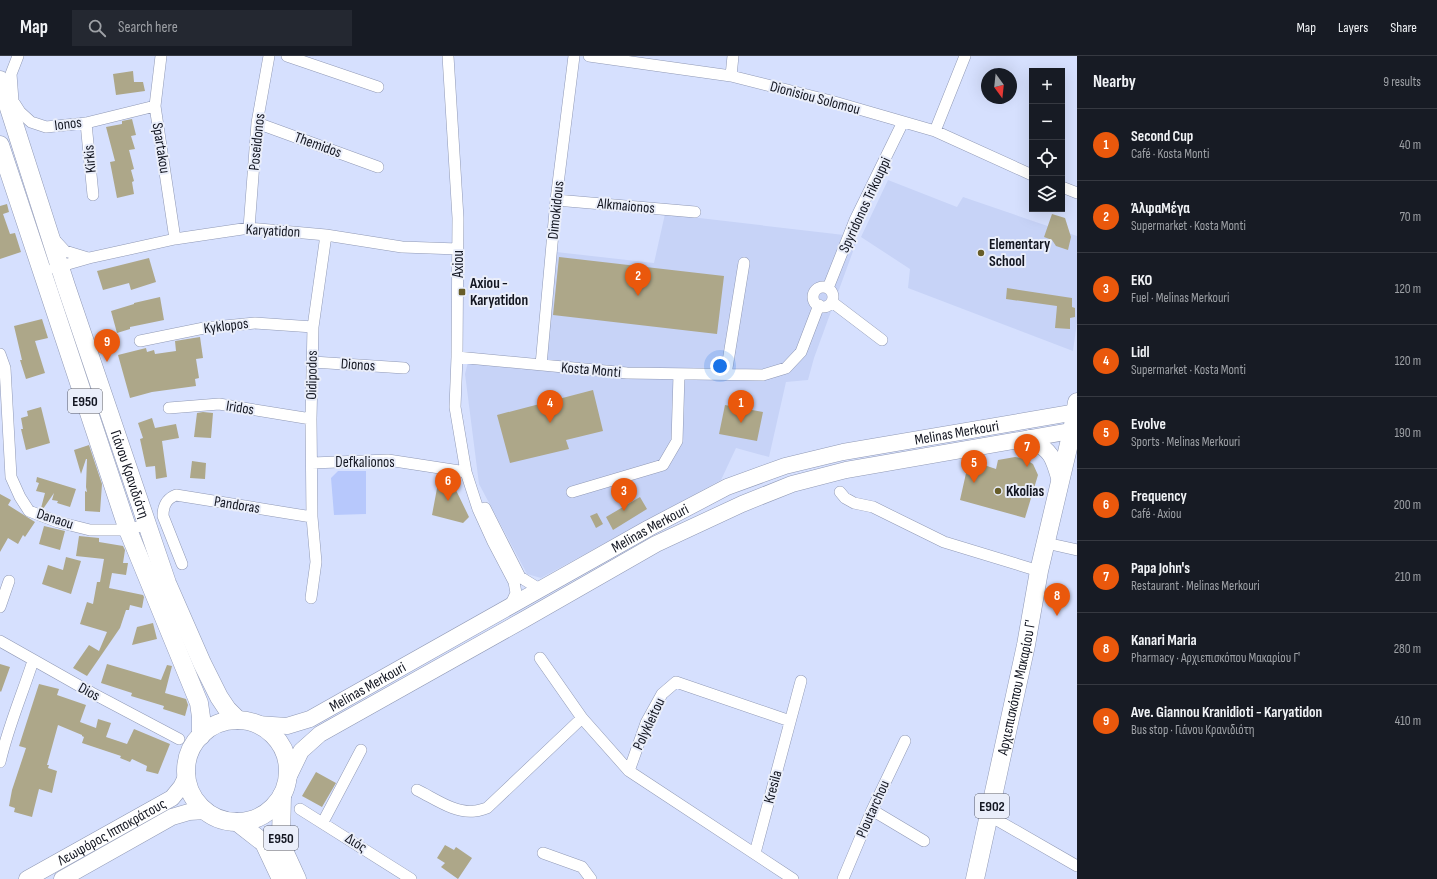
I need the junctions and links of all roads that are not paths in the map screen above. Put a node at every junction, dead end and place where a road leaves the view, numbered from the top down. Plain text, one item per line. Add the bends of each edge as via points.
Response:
1 (18, 56) edge
2 (161, 56) edge
3 (269, 56) edge
4 (286, 56) edge
5 (448, 56) edge
6 (574, 56) edge
7 (589, 56) edge
8 (733, 56) edge
9 (964, 56) edge
10 (731, 76) junction
11 (0, 80) edge
12 (378, 87) dead end
13 (155, 106) junction
14 (903, 122) junction
15 (86, 123) junction
16 (257, 123) junction
17 (935, 131) junction
18 (0, 145) edge
19 (378, 167) dead end
20 (1029, 174) edge
21 (1065, 188) edge
22 (1077, 192) edge
23 (93, 195) dead end
24 (556, 200) junction
25 (695, 212) dead end
26 (249, 228) junction
27 (326, 235) junction
28 (50, 236) junction
29 (175, 239) junction
30 (458, 249) junction
31 (89, 258) junction
32 (744, 263) dead end
33 (60, 266) junction
34 (42, 272) junction
35 (66, 286) junction
36 (828, 288) junction
37 (832, 302) junction
38 (819, 305) junction
39 (313, 327) junction
40 (882, 340) dead end
41 (140, 341) dead end
42 (0, 354) edge
43 (457, 357) junction
44 (313, 362) junction
45 (541, 365) junction
46 (404, 368) dead end
47 (726, 374) junction
48 (679, 375) junction
49 (169, 408) dead end
50 (1077, 409) edge
51 (311, 419) junction
52 (1074, 431) edge
53 (1030, 438) junction
54 (312, 463) junction
55 (466, 472) junction
56 (1060, 481) junction
57 (572, 492) dead end
58 (840, 492) dead end
59 (312, 516) junction
60 (147, 524) junction
61 (128, 530) junction
62 (1046, 543) junction
63 (1077, 550) edge
64 (182, 564) dead end
65 (1039, 571) junction
66 (9, 581) dead end
67 (541, 590) junction
68 (311, 598) dead end
69 (510, 606) junction
70 (0, 607) edge
71 (0, 641) edge
72 (540, 658) dead end
73 (32, 661) junction
74 (801, 681) dead end
75 (582, 718) junction
76 (238, 720) junction
77 (790, 721) junction
78 (257, 724) junction
79 (201, 736) junction
80 (3, 738) edge
81 (179, 739) dead end
82 (905, 741) dead end
83 (361, 750) dead end
84 (0, 762) edge
85 (629, 771) junction
86 (187, 775) junction
87 (285, 787) junction
88 (417, 790) dead end
89 (300, 809) dead end
90 (872, 810) junction
91 (206, 811) junction
92 (990, 816) junction
93 (237, 822) junction
94 (323, 822) junction
95 (924, 841) dead end
96 (543, 853) dead end
97 (755, 853) junction
98 (1077, 866) edge
99 (27, 879) edge
100 (62, 879) edge
101 (281, 879) edge
102 (297, 879) edge
103 (411, 879) edge
104 (591, 879) edge
105 (793, 879) edge
106 (843, 879) edge
107 (975, 879) edge

1 - 15 street, Ionos via 11,74 13,101 20,112 31,122 46,127
2 - 13 street, Spartakou
3 - 16 street, Poseidonos
4 - 12 street
5 - 30 street, Axiou via 457,188
6 - 24 street, Dimokidous
7 - 10 street, Dionisiou Solomou
8 - 10 street
9 - 17 street
10 - 14 street, Dionisiou Solomou
11 - 28 main road, Γιάνου Κρανιδιότη / E950
13 - 15 street, Ionos
13 - 29 street, Spartakou
14 - 17 street, Dionisiou Solomou
14 - 36 street, Spyridonos Trikouppi via 855,220
15 - 23 street, Kirkis
16 - 19 street, Themidos
16 - 26 street, Poseidonos
17 - 20 street, Dionisiou Solomou
18 - 34 main road, Γιάνου Κρανιδιότη / E950 via 6,182
21 - 22 street
24 - 25 street, Alkmaionos
24 - 45 street, Dimokidous
26 - 27 street, Karyatidon
26 - 29 street, Karyatidon
27 - 30 street, Karyatidon via 402,247
27 - 39 street, Oidipodos
28 - 31 street, Karyatidon via 66,251
28 - 33 main road, Γιάνου Κρανιδιότη / E950
29 - 31 street, Karyatidon
30 - 43 street, Axiou
31 - 33 street, Karyatidon
31 - 35 street, Karyatidon via 73,270
32 - 47 street
33 - 34 street, Karyatidon
33 - 35 main road, Γιάνου Κρανιδιότη / E950
34 - 61 main road, Γιάνου Κρανιδιότη / E950
35 - 60 main road, Γιάνου Κρανιδιότη / E950
36 - 37 street via 833,293
36 - 38 street via 819,288 814,293 814,299
37 - 38 street via 826,306
37 - 40 street
38 - 47 street, Kosta Monti via 801,352 786,368 763,375
39 - 41 street, Kyklopos via 255,323 204,328
39 - 44 street, Oidipodos
42 - 61 street, Danaou via 5,368 11,478 29,511 90,530
43 - 45 street, Kosta Monti
43 - 55 street, Axiou via 455,408
44 - 46 street, Dionos
44 - 51 street, Oidipodos
45 - 48 street, Kosta Monti
47 - 48 street, Kosta Monti
48 - 57 street via 677,441 663,464
49 - 51 street, Iridos via 219,404
50 - 52 main road, Αρχιεπισκόπου Μακαρίου Γ' / E902
50 - 67 main road, Melinas Merkouri via 843,452 785,466 727,487
51 - 54 street, Oidipodos
52 - 53 main road, Melinas Merkouri
52 - 56 main road, Αρχιεπισκόπου Μακαρίου Γ' / E902
53 - 56 main road via 1051,454
53 - 87 main road, Melinas Merkouri via 846,470 792,484 656,544 320,734 301,752
54 - 55 street, Defkalionos via 388,460
54 - 59 street, Oidipodos
55 - 67 street, Axiou via 520,577
55 - 69 street, Axiou via 478,509 514,582 516,593
56 - 62 main road, Αρχιεπισκόπου Μακαρίου Γ' / E902
58 - 65 street via 854,503 873,507 944,542
59 - 64 street, Pandoras via 176,495 165,504 163,516
59 - 68 street, Oidipodos via 316,562
60 - 61 street, Danaou
60 - 76 main road, Γιάνου Κρανιδιότη / E950 via 167,583 202,663 219,697
61 - 79 main road, Γιάνου Κρανιδιότη / E950 via 199,704
62 - 63 street
62 - 65 main road, Αρχιεπισκόπου Μακαρίου Γ' / E902
65 - 92 main road, Αρχιεπισκόπου Μακαρίου Γ' / E902
66 - 70 street
67 - 69 main road, Melinas Merkouri
69 - 78 main road, Melinas Merkouri via 310,719 287,726
71 - 73 street, Dios
72 - 75 street
73 - 80 street via 22,695
73 - 81 street, Dios
74 - 77 street, Kresila
75 - 85 street
75 - 88 street via 487,808 476,811 455,809
76 - 78 main road
76 - 79 main road via 212,727
77 - 85 street, Polykleitou via 676,682 662,694 649,717
77 - 97 street, Kresila
78 - 87 main road via 271,733 282,746 288,763
79 - 86 main road via 191,749
80 - 84 street
82 - 90 street, Ploutarchou
83 - 94 street
85 - 97 street
86 - 91 main road via 194,798
86 - 99 main road, Λεωφόρος Ιπποκράτους via 181,787 168,801
87 - 93 main road via 274,806 263,815
87 - 102 main road, E950 via 281,838
89 - 94 street, Διός
90 - 95 street
90 - 106 street, Ploutarchou
91 - 93 main road via 220,819
91 - 100 main road, Λεωφόρος Ιπποκράτους via 172,817
92 - 98 street
92 - 107 main road, Αρχιεπισκόπου Μακαρίου Γ' / E902
93 - 101 main road, E950 via 264,843
94 - 103 street, Διός
96 - 104 street via 582,867
97 - 105 street

